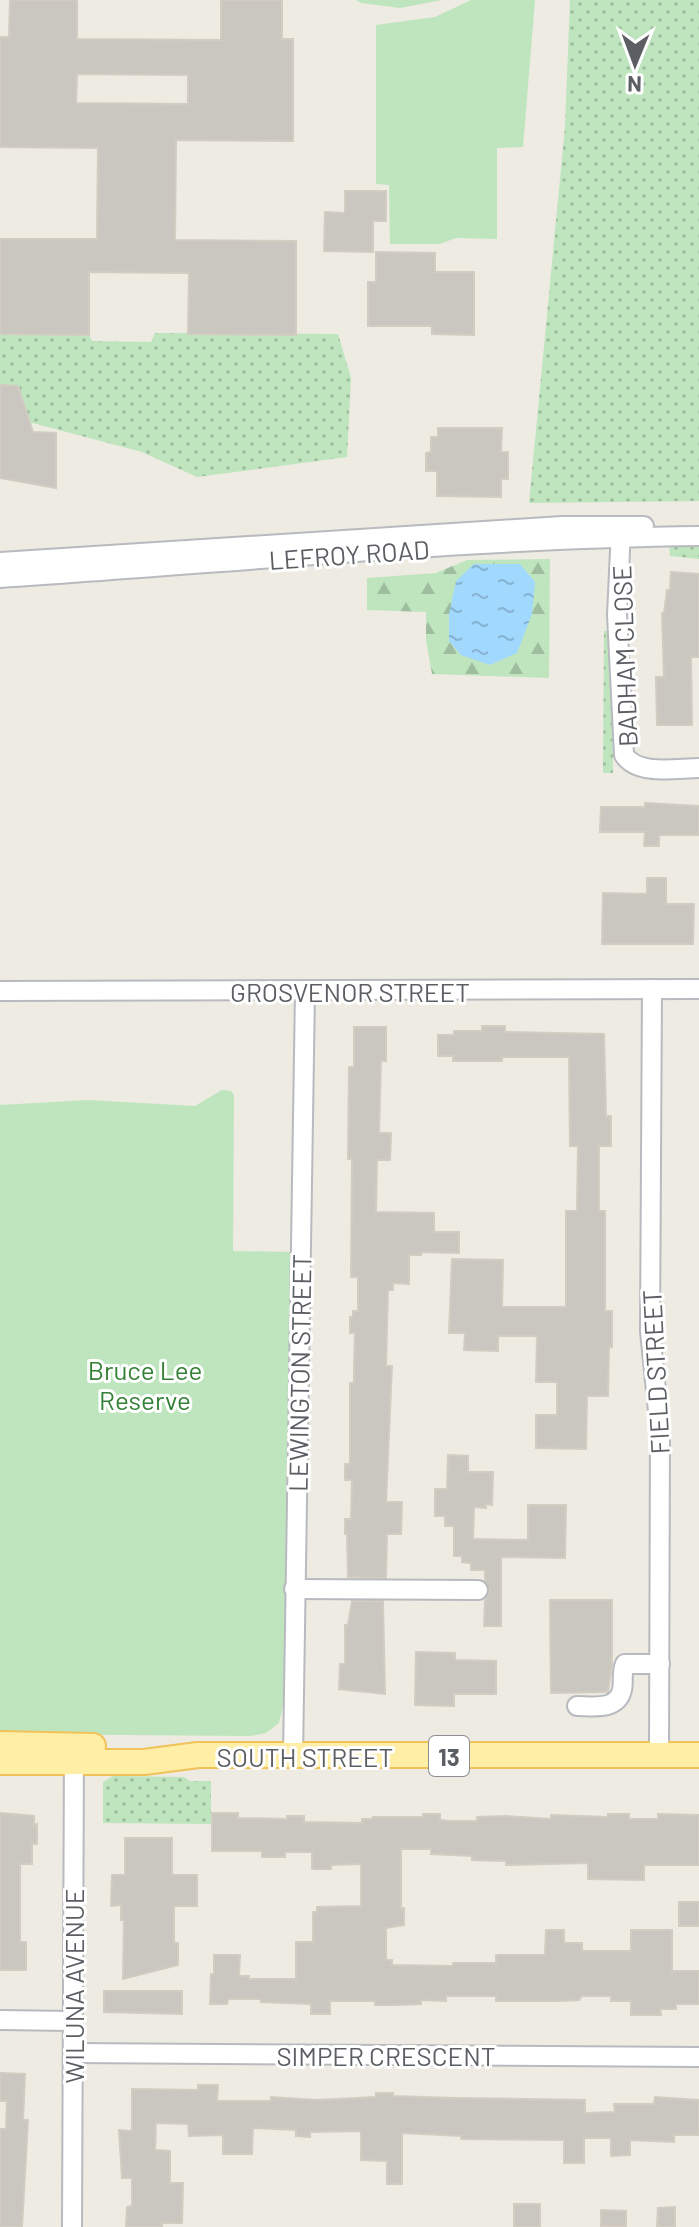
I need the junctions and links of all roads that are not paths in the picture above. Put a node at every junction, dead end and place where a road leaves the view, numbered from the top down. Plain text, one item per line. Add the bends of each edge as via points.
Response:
1 (699, 526) edge
2 (621, 532) junction
3 (699, 536) edge
4 (0, 562) edge
5 (0, 578) edge
6 (699, 768) edge
7 (652, 989) junction
8 (699, 989) edge
9 (0, 991) edge
10 (305, 991) junction
11 (294, 1589) junction
12 (478, 1590) dead end
13 (660, 1664) junction
14 (577, 1706) dead end
15 (0, 1744) edge
16 (74, 1754) junction
17 (659, 1755) junction
18 (699, 1755) edge
19 (293, 1756) junction
20 (0, 1762) edge
21 (0, 2020) edge
22 (72, 2021) junction
23 (73, 2053) junction
24 (699, 2057) edge
25 (72, 2227) edge

1 - 2 street, LEFROY ROAD
2 - 3 street, LEFROY ROAD
2 - 4 street, LEFROY ROAD via 562,526
2 - 5 street, LEFROY ROAD
2 - 6 street, BADHAM CLOSE via 617,615 624,755 641,768
7 - 8 street, GROSVENOR STREET
7 - 10 street, GROSVENOR STREET
7 - 13 street, FIELD STREET via 650,1331 660,1431
9 - 10 street, GROSVENOR STREET
10 - 11 street, LEWINGTON STREET
11 - 12 street
11 - 19 street, LEWINGTON STREET
13 - 14 street via 625,1664 617,1700 606,1706
13 - 17 street, FIELD STREET
15 - 16 main road, SOUTH STREET / 13
16 - 19 main road, SOUTH STREET / 13 via 144,1762 198,1755
16 - 20 main road, SOUTH STREET / 13
16 - 22 street, WILUNA AVENUE
17 - 18 main road, SOUTH STREET / 13
17 - 19 main road, SOUTH STREET / 13
21 - 22 street
22 - 23 street, WILUNA AVENUE
23 - 24 street, SIMPER CRESCENT
23 - 25 street, WILUNA AVENUE

